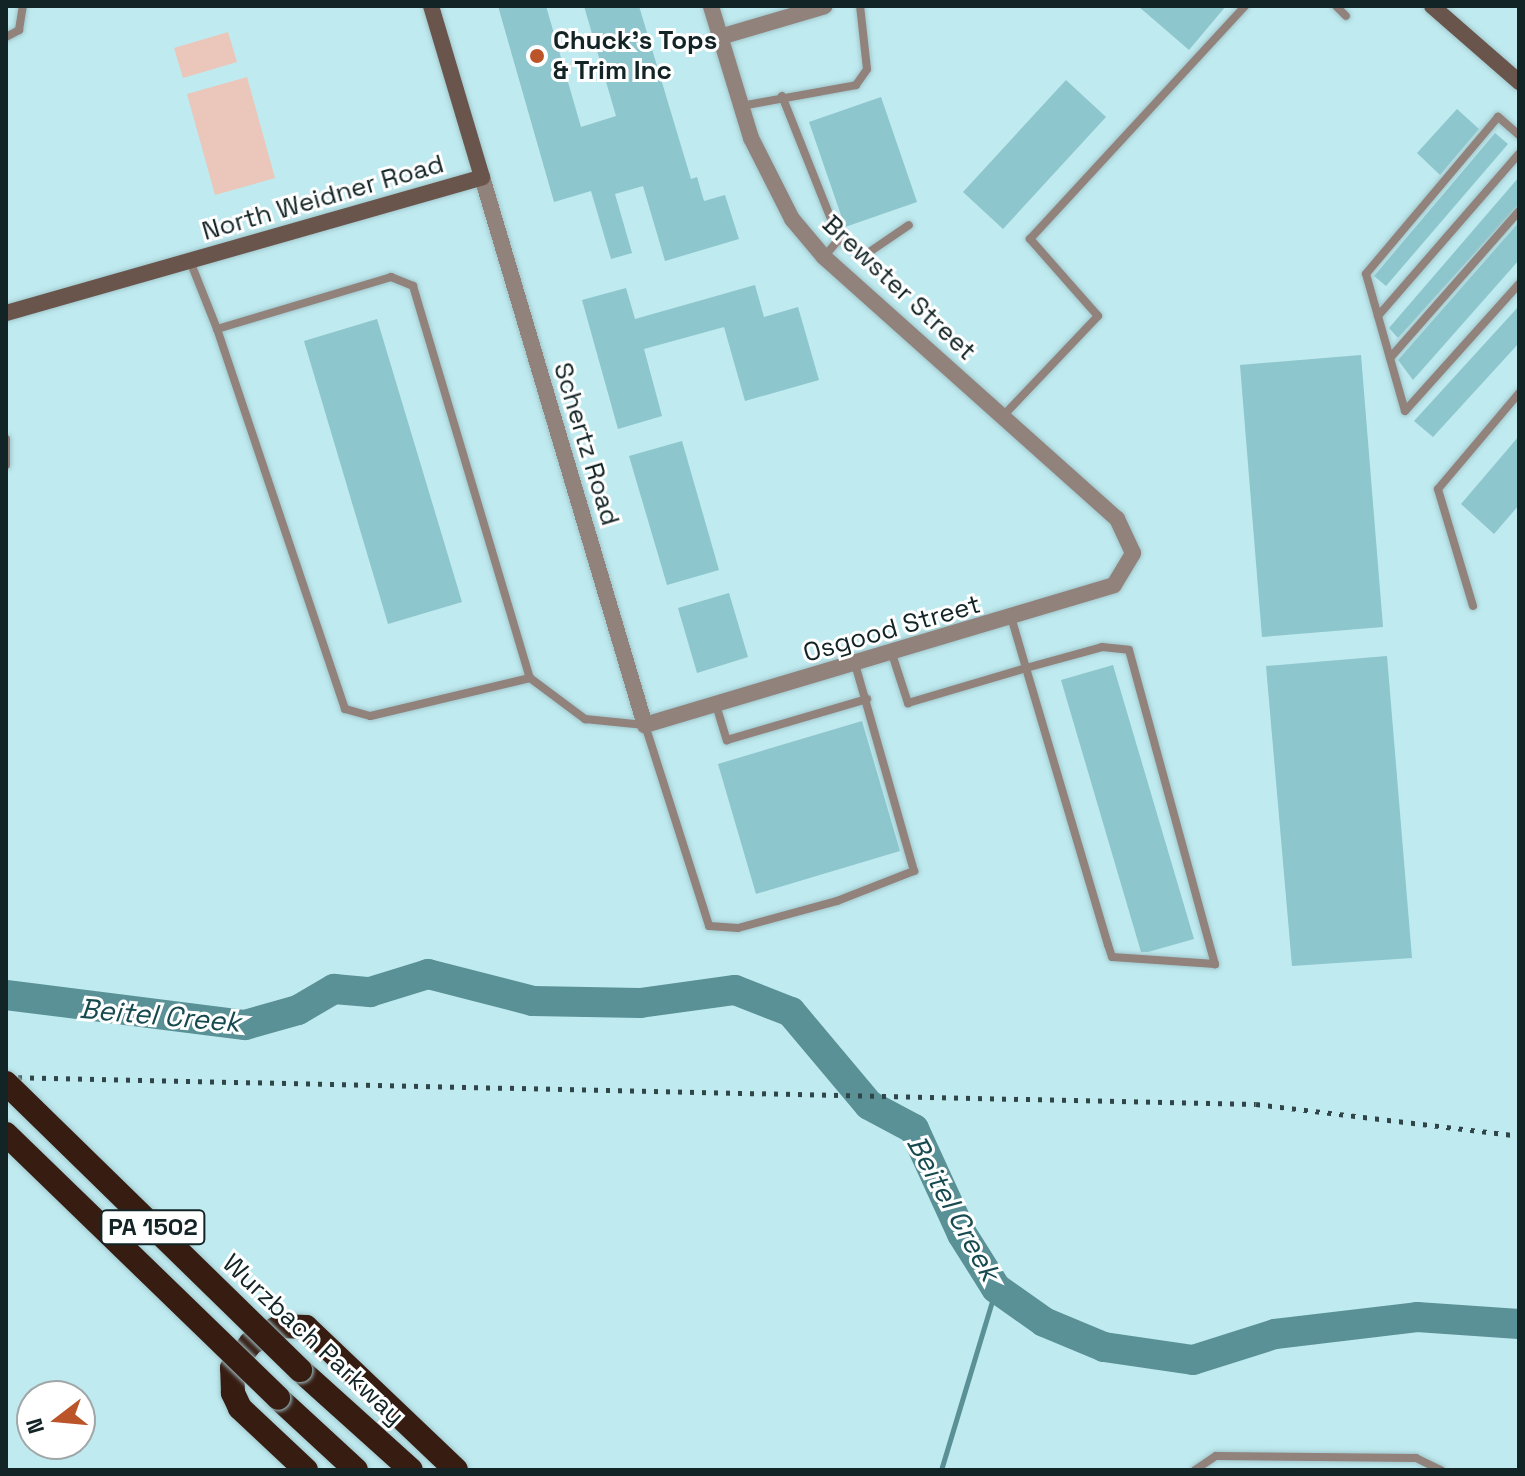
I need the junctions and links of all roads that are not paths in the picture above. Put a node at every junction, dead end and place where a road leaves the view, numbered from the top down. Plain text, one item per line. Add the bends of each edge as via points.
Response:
1 (23, 6) edge
2 (431, 6) edge
3 (711, 6) edge
4 (825, 6) edge
5 (860, 6) edge
6 (1245, 6) edge
7 (1336, 6) edge
8 (1432, 6) edge
9 (1346, 16) dead end
10 (6, 37) edge
11 (720, 37) junction
12 (1519, 82) edge
13 (782, 96) junction
14 (741, 106) junction
15 (1519, 135) edge
16 (1519, 154) edge
17 (482, 177) junction
18 (1519, 211) edge
19 (909, 225) dead end
20 (839, 239) junction
21 (824, 257) junction
22 (190, 261) junction
23 (1519, 284) edge
24 (6, 313) edge
25 (1378, 316) junction
26 (217, 329) junction
27 (1390, 358) junction
28 (1519, 393) edge
29 (1003, 416) junction
30 (6, 439) edge
31 (6, 465) edge
32 (1133, 553) joint
33 (1473, 606) dead end
34 (1012, 620) junction
35 (892, 654) junction
36 (855, 664) junction
37 (1026, 668) junction
38 (530, 678) junction
39 (867, 699) junction
40 (716, 705) junction
41 (645, 725) junction
42 (6, 1083) edge
43 (6, 1134) edge
44 (306, 1470) edge
45 (356, 1470) edge
46 (411, 1470) edge
47 (456, 1470) edge
48 (1195, 1470) edge
49 (1441, 1470) edge

1 - 10 lane via 19,30
2 - 17 street, North Weidner Road
3 - 11 street, Brewster Street
4 - 11 street
5 - 13 lane via 867,69 856,85
6 - 29 lane via 1030,239 1098,316
7 - 9 lane
8 - 12 street
11 - 14 street, Brewster Street
13 - 14 lane
13 - 20 lane
14 - 21 street, Brewster Street via 772,189
15 - 25 lane via 1498,117 1366,274
16 - 25 lane
17 - 22 street, North Weidner Road
17 - 41 street, Schertz Road
18 - 27 lane
19 - 20 lane via 865,255
20 - 21 lane
21 - 29 street, Brewster Street
22 - 24 street, North Weidner Road
22 - 26 lane
23 - 27 lane via 1405,411
25 - 27 lane
26 - 38 lane via 345,709 370,716
26 - 38 lane via 391,277 413,286
28 - 33 lane via 1438,489
29 - 32 street, Brewster Street via 1101,501
30 - 31 lane
32 - 34 street, Osgood Street via 1114,585
34 - 35 street, Osgood Street
34 - 37 lane
35 - 36 street, Osgood Street
35 - 37 lane via 908,703
36 - 39 lane
36 - 40 street, Osgood Street
37 - 37 lane via 1112,957 1215,964 1129,650 1102,647
38 - 41 lane via 585,719
39 - 40 lane via 727,740
39 - 41 lane via 914,871 909,878 738,928 719,930 700,917
40 - 41 street, Osgood Street
42 - 46 highway, Wurzbach Parkway / PA 1502, bridge via 300,1370
43 - 45 highway, PA 1502, bridge
44 - 47 highway via 240,1408 233,1393 232,1368 251,1343 280,1326 306,1327
48 - 49 lane via 1204,1460 1231,1456 1416,1458

